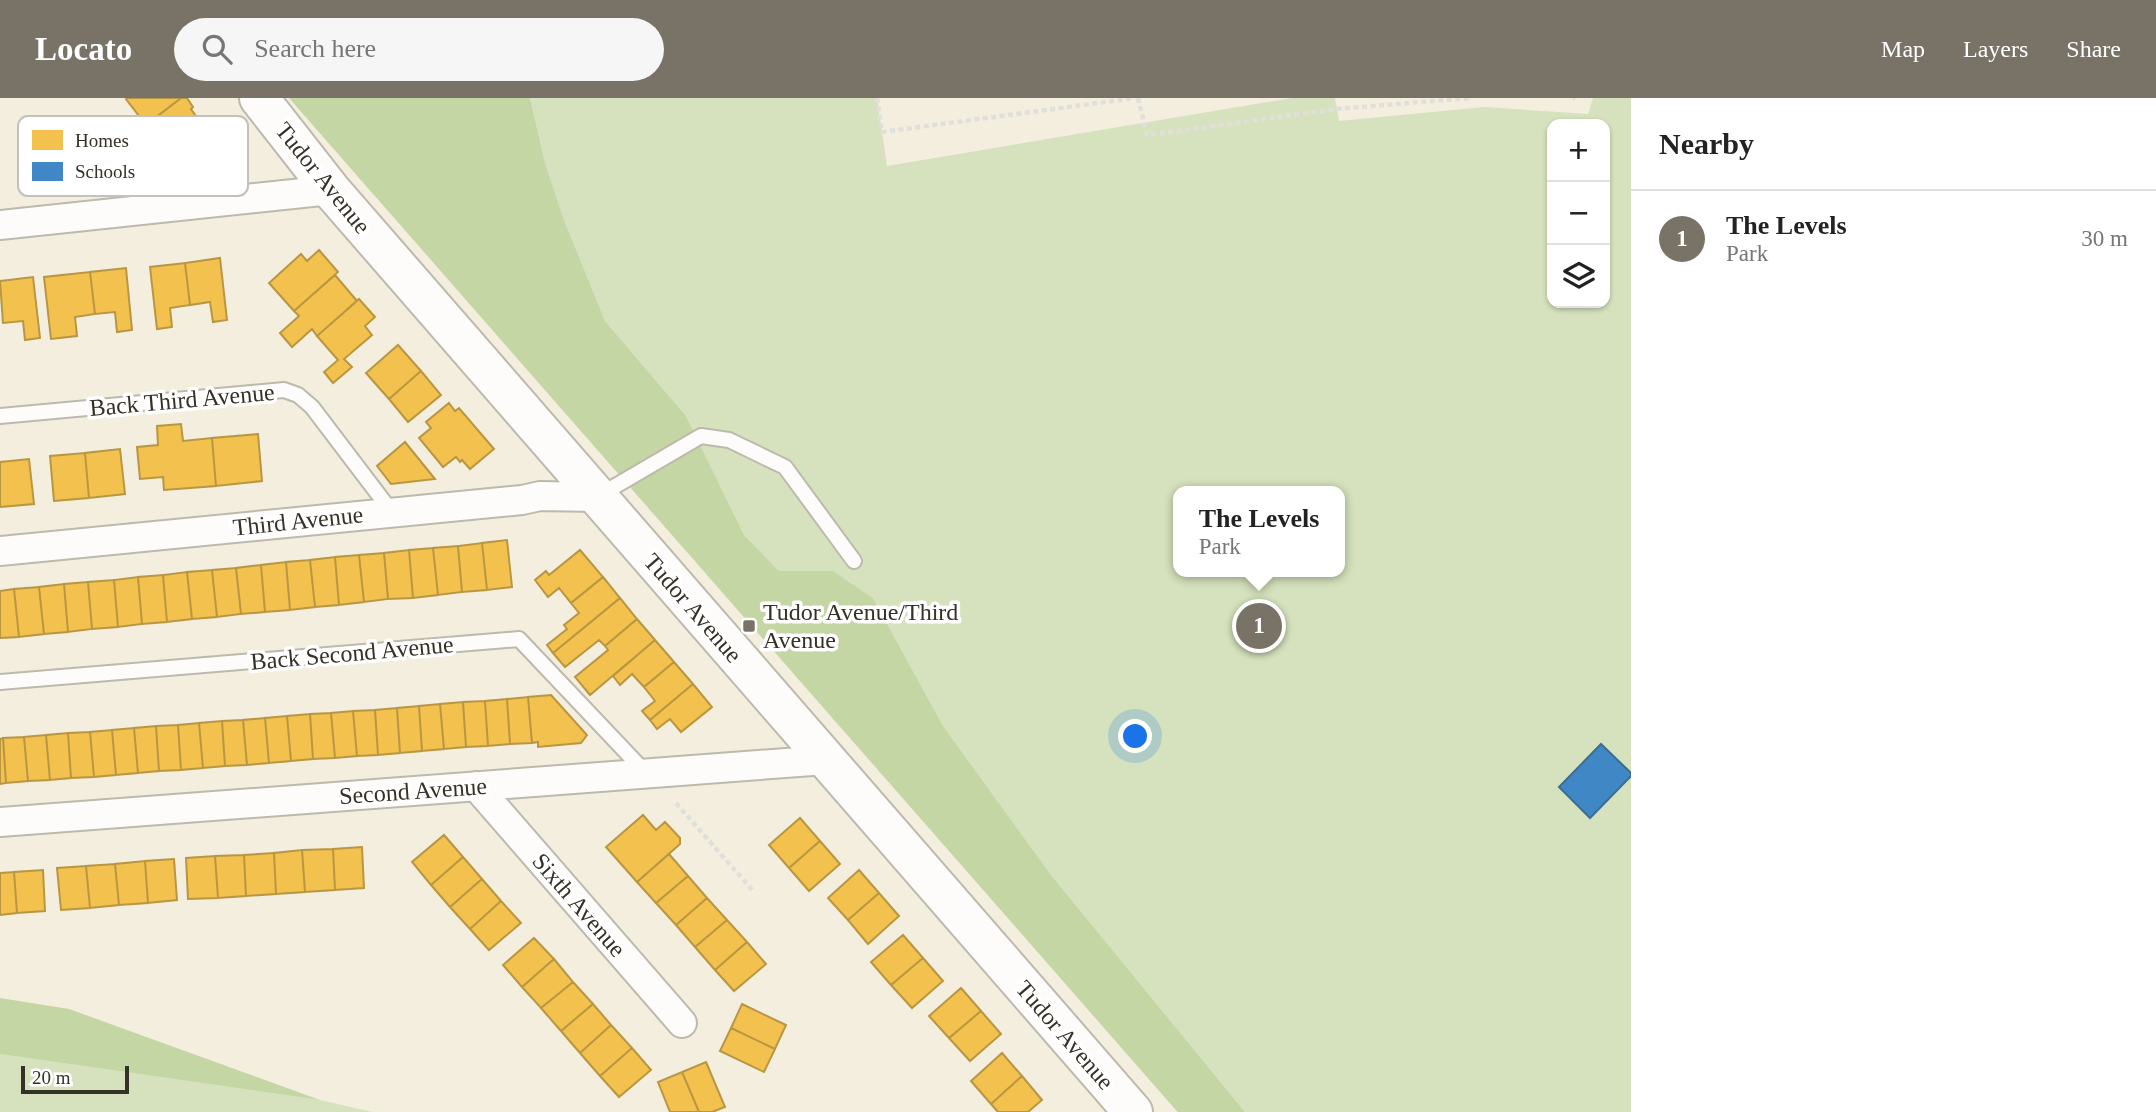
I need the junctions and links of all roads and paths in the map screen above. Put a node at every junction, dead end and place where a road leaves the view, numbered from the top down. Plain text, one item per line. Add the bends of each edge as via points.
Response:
1 (259, 98) edge
2 (877, 98) edge
3 (1137, 98) edge
4 (1470, 98) edge
5 (331, 190) junction
6 (0, 225) edge
7 (0, 415) edge
8 (596, 497) junction
9 (391, 511) junction
10 (0, 551) edge
11 (854, 561) dead end
12 (0, 682) edge
13 (826, 760) junction
14 (648, 773) junction
15 (476, 786) junction
16 (0, 822) edge
17 (754, 892) dead end
18 (682, 1023) dead end
19 (1133, 1112) edge

1 - 5 main road, Tudor Avenue
2 - 3 path via 882,132
3 - 4 path via 1147,135
5 - 6 street
5 - 8 main road, Tudor Avenue
7 - 9 lane, Back Third Avenue via 284,390 312,407
8 - 9 street, Third Avenue via 540,496
8 - 11 lane via 701,436 729,439 785,467
8 - 13 main road, Tudor Avenue
9 - 10 street, Third Avenue
12 - 14 lane, Back Second Avenue via 519,639
13 - 14 street, Second Avenue
13 - 19 main road, Tudor Avenue
14 - 15 street, Second Avenue
14 - 17 path
15 - 16 street, Second Avenue
15 - 18 street, Sixth Avenue

